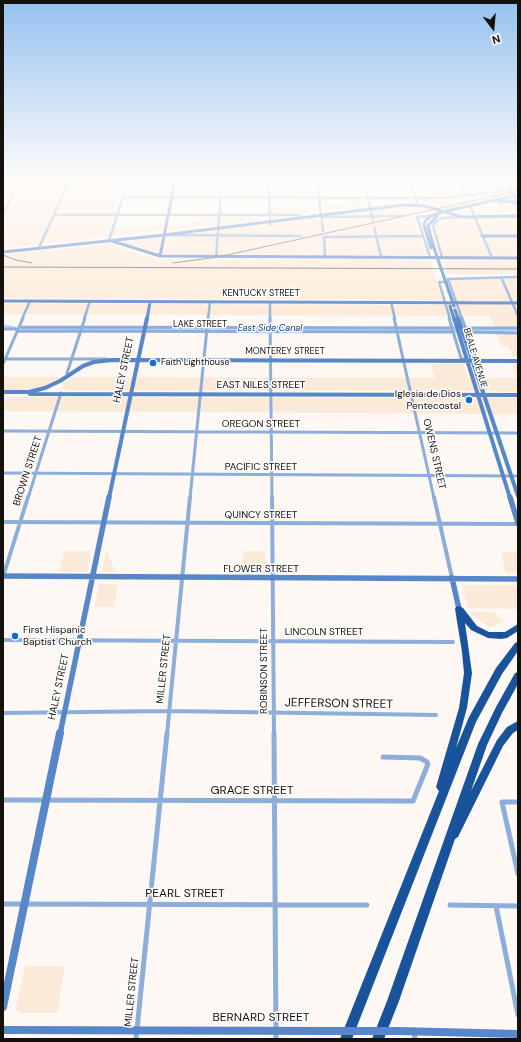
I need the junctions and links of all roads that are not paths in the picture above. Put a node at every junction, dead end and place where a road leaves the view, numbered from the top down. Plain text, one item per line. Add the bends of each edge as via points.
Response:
1 (47, 230) edge
2 (112, 230) edge
3 (165, 230) edge
4 (205, 230) edge
5 (218, 230) edge
6 (375, 230) edge
7 (421, 230) edge
8 (425, 230) edge
9 (429, 230) edge
10 (433, 230) edge
11 (479, 230) edge
12 (164, 235) junction
13 (217, 235) junction
14 (301, 236) dead end
15 (376, 236) junction
16 (423, 236) junction
17 (482, 236) junction
18 (518, 236) edge
19 (109, 240) junction
20 (39, 248) junction
21 (433, 248) junction
22 (3, 252) edge
23 (160, 256) junction
24 (216, 257) junction
25 (325, 257) junction
26 (381, 257) junction
27 (442, 257) junction
28 (430, 258) junction
29 (492, 258) junction
30 (518, 258) edge
31 (500, 277) junction
32 (518, 277) edge
33 (449, 282) junction
34 (3, 301) edge
35 (30, 301) junction
36 (90, 301) junction
37 (150, 302) junction
38 (210, 302) junction
39 (270, 302) junction
40 (391, 302) junction
41 (445, 302) junction
42 (512, 303) junction
43 (518, 303) edge
44 (453, 305) junction
45 (518, 316) edge
46 (208, 327) junction
47 (396, 328) junction
48 (453, 328) junction
49 (465, 328) junction
50 (518, 328) edge
51 (3, 329) edge
52 (18, 329) junction
53 (81, 329) junction
54 (144, 329) junction
55 (270, 330) junction
56 (207, 332) junction
57 (397, 332) junction
58 (454, 332) junction
59 (467, 332) junction
60 (518, 333) edge
61 (461, 358) junction
62 (5, 359) junction
63 (72, 359) junction
64 (112, 360) junction
65 (138, 360) junction
66 (204, 360) junction
67 (271, 360) junction
68 (474, 360) junction
69 (404, 361) junction
70 (453, 361) junction
71 (467, 361) junction
72 (518, 361) edge
73 (3, 364) edge
74 (67, 372) dead end
75 (3, 393) edge
76 (61, 394) junction
77 (131, 394) junction
78 (201, 394) junction
79 (271, 394) junction
80 (411, 395) junction
81 (477, 395) junction
82 (485, 395) junction
83 (518, 395) edge
84 (3, 431) edge
85 (49, 431) junction
86 (123, 432) junction
87 (197, 432) junction
88 (271, 432) junction
89 (420, 432) junction
90 (490, 433) junction
91 (497, 433) junction
92 (518, 433) edge
93 (3, 474) edge
94 (36, 474) junction
95 (114, 474) junction
96 (193, 474) junction
97 (272, 474) junction
98 (511, 475) junction
99 (429, 476) junction
100 (503, 476) junction
101 (518, 476) edge
102 (518, 496) edge
103 (3, 522) edge
104 (20, 522) junction
105 (104, 522) junction
106 (188, 522) junction
107 (272, 523) junction
108 (440, 523) junction
109 (518, 523) edge
110 (3, 576) edge
111 (93, 577) junction
112 (182, 577) junction
113 (272, 578) junction
114 (452, 578) junction
115 (518, 579) edge
116 (459, 609) junction
117 (518, 627) edge
118 (3, 640) edge
119 (80, 640) junction
120 (176, 640) junction
121 (273, 641) junction
122 (453, 642) dead end
123 (518, 645) edge
124 (518, 676) edge
125 (169, 711) junction
126 (3, 713) edge
127 (64, 713) junction
128 (273, 713) junction
129 (436, 715) dead end
130 (518, 725) edge
131 (383, 757) dead end
132 (3, 800) edge
133 (46, 801) junction
134 (160, 801) junction
135 (274, 801) junction
136 (518, 802) edge
137 (432, 822) junction
138 (443, 859) junction
139 (518, 874) edge
140 (3, 904) edge
141 (25, 904) junction
142 (150, 904) junction
143 (275, 904) junction
144 (367, 905) dead end
145 (450, 905) dead end
146 (496, 906) junction
147 (518, 906) edge
148 (3, 1007) edge
149 (518, 1015) edge
150 (3, 1030) edge
151 (518, 1034) edge
152 (137, 1035) edge
153 (276, 1035) edge
154 (415, 1035) edge
155 (346, 1039) edge
156 (378, 1039) edge

1 - 20 street
2 - 19 street
3 - 12 main road
4 - 12 main road
5 - 13 street
6 - 15 street
7 - 16 street
8 - 21 main road, BEALE AVENUE
9 - 21 main road, BEALE AVENUE
10 - 27 street
11 - 17 street
12 - 13 street
12 - 19 main road
12 - 23 main road
13 - 14 street
13 - 24 street
15 - 16 street
15 - 25 street via 327,236 324,239
15 - 26 street
16 - 28 street
17 - 18 main road
17 - 29 street
19 - 20 main road
19 - 23 main road
20 - 22 main road
21 - 44 main road, BEALE AVENUE, bridge
23 - 24 main road
24 - 25 main road
25 - 26 main road
26 - 28 main road
27 - 28 main road
27 - 29 main road
29 - 30 main road
31 - 32 street
31 - 33 street via 450,278
31 - 42 street
33 - 41 street via 439,282
33 - 44 street
34 - 35 main road, KENTUCKY STREET
35 - 36 main road, KENTUCKY STREET
35 - 52 street
36 - 37 main road, KENTUCKY STREET
36 - 53 street
37 - 38 main road, KENTUCKY STREET
37 - 54 main road, HALEY STREET
38 - 39 main road, KENTUCKY STREET
38 - 46 street, MILLER STREET
39 - 40 main road, KENTUCKY STREET
39 - 55 street, ROBINSON STREET
40 - 41 main road, KENTUCKY STREET
40 - 47 street, OWENS STREET
41 - 44 main road, KENTUCKY STREET
41 - 48 street
42 - 43 main road, KENTUCKY STREET
42 - 44 main road, KENTUCKY STREET
42 - 45 street
44 - 49 street
44 - 68 main road, BEALE AVENUE
44 - 71 main road, BEALE AVENUE
46 - 54 street, LAKE STREET
46 - 55 street, LAKE STREET
46 - 56 street, MILLER STREET
47 - 48 street, LAKE STREET
47 - 55 street, LAKE STREET
47 - 57 street, OWENS STREET
48 - 58 street
49 - 50 street
49 - 59 street
51 - 52 street, LAKE STREET
52 - 53 street, LAKE STREET
52 - 62 street
53 - 54 street, LAKE STREET
53 - 63 street
54 - 56 street, LAKE STREET
54 - 65 main road, HALEY STREET
55 - 56 street, LAKE STREET
55 - 57 street, LAKE STREET
55 - 67 street, ROBINSON STREET
56 - 66 street, MILLER STREET
57 - 58 street, LAKE STREET
57 - 69 street, OWENS STREET
58 - 61 street
59 - 60 street
59 - 68 street
61 - 70 main road
61 - 71 street
62 - 63 street, MONTEREY STREET
62 - 73 street
63 - 64 street, MONTEREY STREET
63 - 74 street
64 - 65 main road, MONTEREY STREET
64 - 75 main road, EAST NILES STREET via 83,366 45,388 29,392
65 - 66 main road, MONTEREY STREET
65 - 77 main road, HALEY STREET
66 - 67 main road, MONTEREY STREET
66 - 78 street, MILLER STREET
67 - 69 main road, MONTEREY STREET
67 - 79 street, ROBINSON STREET
68 - 71 main road, MONTEREY STREET
68 - 72 main road, MONTEREY STREET
68 - 82 main road, BEALE AVENUE
69 - 70 main road, MONTEREY STREET
69 - 80 street, OWENS STREET
70 - 71 main road, MONTEREY STREET
71 - 81 main road, BEALE AVENUE
75 - 76 main road, EAST NILES STREET
76 - 77 main road, EAST NILES STREET
76 - 85 street, BROWN STREET
77 - 78 main road, EAST NILES STREET
77 - 86 main road, HALEY STREET
78 - 79 main road, EAST NILES STREET
78 - 87 street, MILLER STREET
79 - 80 main road, EAST NILES STREET
79 - 88 street, ROBINSON STREET
80 - 81 main road, EAST NILES STREET
80 - 89 street, OWENS STREET
81 - 82 main road, EAST NILES STREET
81 - 90 main road, BEALE AVENUE
82 - 83 main road, EAST NILES STREET
82 - 91 main road, BEALE AVENUE
84 - 85 street, OREGON STREET
85 - 86 street, OREGON STREET
85 - 94 street, BROWN STREET
86 - 87 street, OREGON STREET
86 - 95 main road, HALEY STREET
87 - 88 street, OREGON STREET
87 - 96 street, MILLER STREET
88 - 89 street, OREGON STREET
88 - 97 street, ROBINSON STREET
89 - 90 street, OREGON STREET
89 - 99 street, OWENS STREET
90 - 91 street, OREGON STREET
90 - 100 main road, BEALE AVENUE
91 - 92 street, OREGON STREET
91 - 98 main road, BEALE AVENUE
93 - 94 street, PACIFIC STREET
94 - 95 street, PACIFIC STREET
94 - 104 street, BROWN STREET
95 - 96 street, PACIFIC STREET
95 - 105 main road, HALEY STREET
96 - 97 street, PACIFIC STREET
96 - 106 street, MILLER STREET
97 - 99 street, PACIFIC STREET
97 - 107 street, ROBINSON STREET
98 - 100 street, PACIFIC STREET
98 - 101 street, PACIFIC STREET
98 - 102 main road, BEALE AVENUE
99 - 100 street, PACIFIC STREET
99 - 108 street, OWENS STREET
100 - 109 main road, BEALE AVENUE
103 - 104 street, QUINCY STREET
104 - 105 street, QUINCY STREET
104 - 110 street, BROWN STREET
105 - 106 street, QUINCY STREET
105 - 111 main road, HALEY STREET
106 - 107 street, QUINCY STREET
106 - 112 street, MILLER STREET
107 - 108 street, QUINCY STREET
107 - 113 street, ROBINSON STREET
108 - 109 street, QUINCY STREET
108 - 114 street, OWENS STREET
110 - 111 main road, FLOWER STREET
111 - 112 main road, FLOWER STREET
111 - 119 main road, HALEY STREET
112 - 113 main road, FLOWER STREET
112 - 120 street, MILLER STREET
113 - 114 main road, FLOWER STREET
113 - 121 street, ROBINSON STREET
114 - 115 main road, FLOWER STREET
114 - 116 main road, OWENS STREET
116 - 117 highway via 474,628 488,635 507,635
116 - 137 highway via 468,673 466,689
118 - 119 street, LINCOLN STREET
119 - 120 street, LINCOLN STREET
119 - 127 main road, HALEY STREET
120 - 121 street, LINCOLN STREET
120 - 125 street, MILLER STREET
121 - 122 street, LINCOLN STREET
121 - 128 street, ROBINSON STREET
123 - 137 highway via 479,704
124 - 138 highway via 483,744
125 - 127 street, JEFFERSON STREET
125 - 128 street, JEFFERSON STREET
125 - 134 street, MILLER STREET
126 - 127 street, JEFFERSON STREET
127 - 133 main road, HALEY STREET
128 - 129 street, JEFFERSON STREET
128 - 135 street, ROBINSON STREET
130 - 138 highway via 510,730 500,743
131 - 135 street, GRACE STREET via 420,758 427,762 413,801
132 - 133 street, GRACE STREET
133 - 134 street, GRACE STREET
133 - 141 main road, HALEY STREET
134 - 135 street, GRACE STREET
134 - 142 street, MILLER STREET
135 - 143 street, ROBINSON STREET
136 - 139 street via 502,802
137 - 155 highway
138 - 156 highway
140 - 141 street, PEARL STREET
141 - 142 street, PEARL STREET
141 - 148 main road, HALEY STREET
142 - 143 street, PEARL STREET
142 - 152 street, MILLER STREET
143 - 144 street, PEARL STREET
143 - 153 street, ROBINSON STREET
145 - 146 street
146 - 147 street
146 - 149 street
150 - 152 main road, BERNARD STREET
151 - 154 main road, BERNARD STREET
152 - 153 main road, BERNARD STREET
153 - 154 main road, BERNARD STREET, bridge via 329,1031 398,1031

